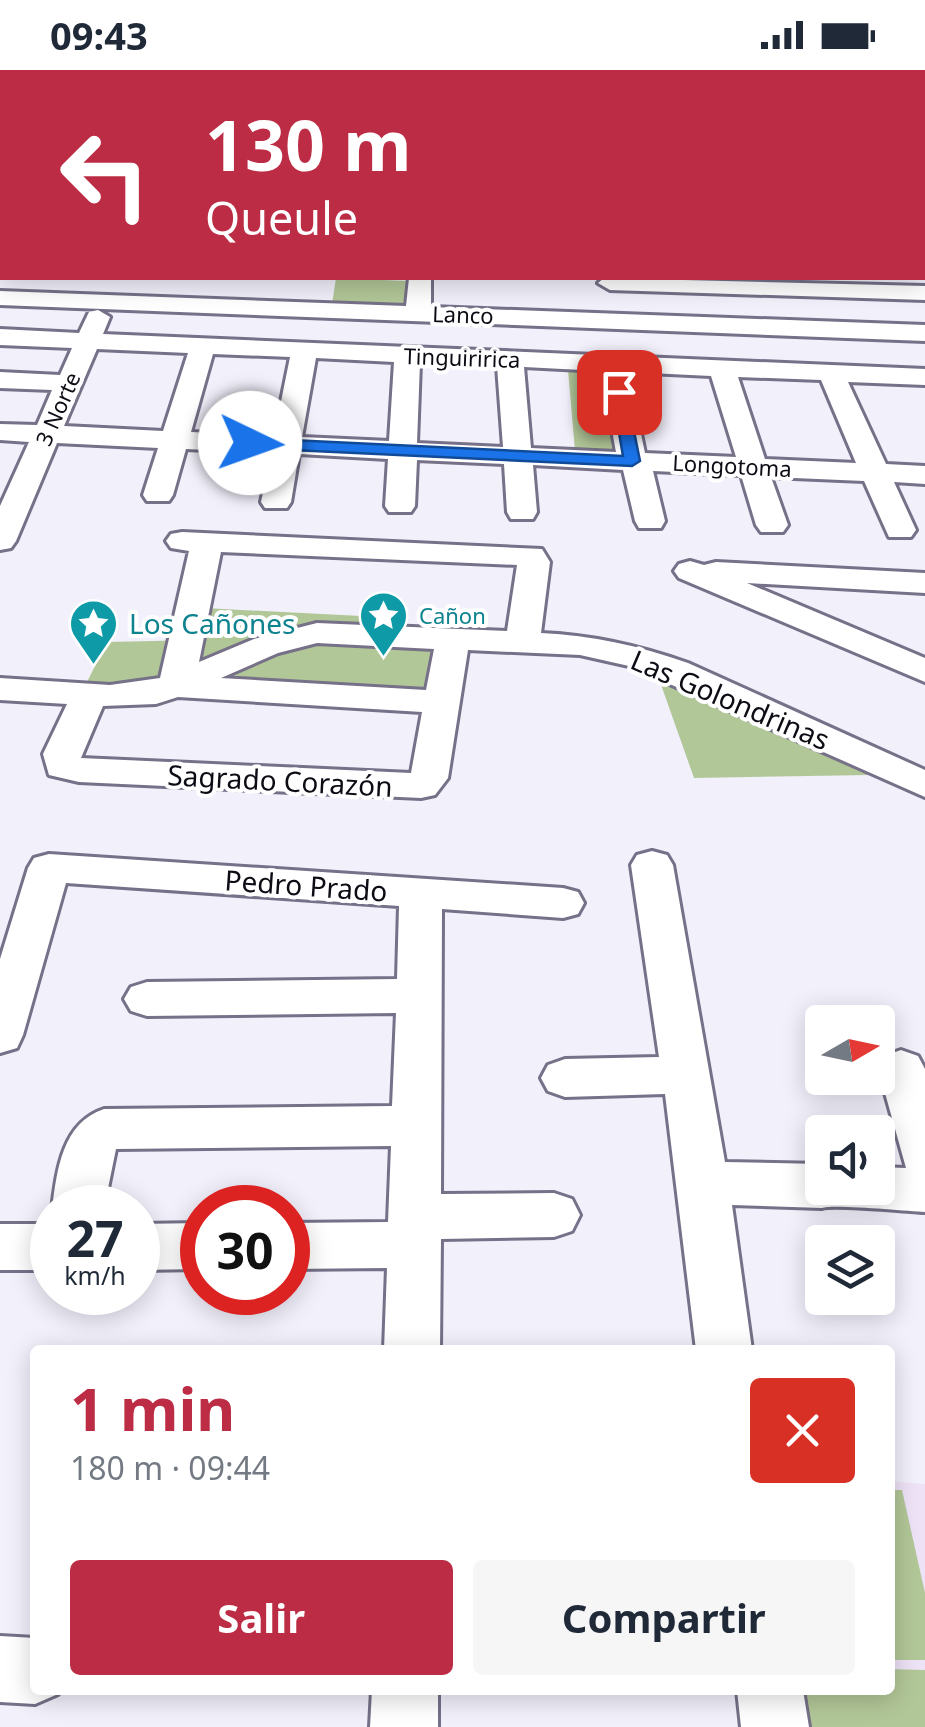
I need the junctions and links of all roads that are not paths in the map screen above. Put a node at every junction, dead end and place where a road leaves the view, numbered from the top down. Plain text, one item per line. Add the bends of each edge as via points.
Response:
1 (420, 280) edge
2 (609, 280) edge
3 (861, 280) edge
4 (889, 288) edge
5 (110, 290) edge
6 (925, 293) edge
7 (0, 298) edge
8 (418, 313) junction
9 (925, 314) edge
10 (618, 320) junction
11 (925, 333) edge
12 (0, 337) edge
13 (86, 343) junction
14 (202, 348) junction
15 (304, 352) junction
16 (407, 356) junction
17 (510, 360) junction
18 (620, 365) junction
19 (722, 369) junction
20 (831, 373) junction
21 (925, 377) edge
22 (0, 380) edge
23 (69, 383) junction
24 (0, 432) edge
25 (47, 434) junction
26 (175, 440) junction
27 (287, 445) junction
28 (403, 450) junction
29 (517, 456) junction
30 (632, 461) junction
31 (753, 467) junction
32 (875, 472) junction
33 (925, 475) edge
34 (11, 490) edge
35 (158, 495) dead end
36 (276, 502) dead end
37 (400, 506) dead end
38 (522, 512) dead end
39 (650, 520) dead end
40 (772, 525) dead end
41 (900, 530) dead end
42 (2, 534) edge
43 (925, 583) edge
44 (453, 638) junction
45 (523, 642) junction
46 (925, 670) edge
47 (176, 686) junction
48 (0, 689) edge
49 (90, 695) junction
50 (440, 702) junction
51 (925, 785) edge
52 (652, 865) dead end
53 (421, 894) junction
54 (562, 903) dead end
55 (420, 996) junction
56 (147, 999) dead end
57 (0, 1035) edge
58 (901, 1069) dead end
59 (684, 1075) junction
60 (565, 1078) dead end
61 (417, 1126) junction
62 (925, 1156) edge
63 (703, 1183) junction
64 (83, 1185) edge
65 (805, 1186) edge
66 (895, 1189) edge
67 (925, 1190) edge
68 (554, 1215) dead end
69 (415, 1231) junction
70 (310, 1243) edge
71 (0, 1247) edge
72 (30, 1247) edge
73 (412, 1345) edge
74 (723, 1345) edge
75 (0, 1669) edge
76 (30, 1670) edge
77 (405, 1695) edge
78 (771, 1695) edge
79 (404, 1727) edge
80 (775, 1727) edge

1 - 8 street
2 - 4 street
2 - 10 street
3 - 4 street
4 - 6 street
4 - 9 street
5 - 7 street, Lanco
5 - 8 street, Lanco
5 - 13 street, 3 Norte
8 - 10 street, Lanco via 517,307
10 - 11 street, Lanco
10 - 18 street
12 - 13 street, Tinguiririca
13 - 14 street, Tinguiririca
13 - 23 street, 3 Norte
14 - 15 street, Tinguiririca
14 - 26 street
15 - 16 street, Tinguiririca
15 - 27 street
16 - 17 street, Tinguiririca
16 - 28 street
17 - 18 street, Tinguiririca
17 - 29 street
18 - 19 street, Tinguiririca
18 - 30 street
19 - 20 street, Tinguiririca
19 - 31 street
20 - 21 street, Tinguiririca
20 - 32 street
22 - 23 street
23 - 25 street, 3 Norte
24 - 25 street, Longotoma
25 - 26 street, Longotoma
25 - 34 street, 3 Norte
26 - 27 street, Longotoma
26 - 35 street
27 - 28 street, Longotoma
27 - 36 street
28 - 29 street, Longotoma
28 - 37 street
29 - 30 street, Longotoma
29 - 38 street
30 - 31 street, Longotoma
30 - 39 street
31 - 32 street, Longotoma
31 - 40 street
32 - 33 street, Longotoma
32 - 41 street
34 - 42 street, 3 Norte
43 - 46 street via 690,571
44 - 45 street, Las Golondrinas
44 - 47 street, Las Golondrinas via 290,637
44 - 50 street, Sagrado Corazón
45 - 47 street via 531,556 194,541
45 - 51 street, Las Golondrinas via 640,658
47 - 49 street, Las Golondrinas via 133,696
47 - 50 street
48 - 49 street, Las Golondrinas
49 - 50 street, Sagrado Corazón via 62,754 63,766 405,787 429,778
52 - 59 street
53 - 54 street, Pedro Prado
53 - 55 street
53 - 57 street, Pedro Prado via 49,868
55 - 56 street
55 - 61 street
58 - 62 street
59 - 60 street
59 - 63 street
61 - 64 street via 104,1129 91,1142
61 - 69 street
63 - 65 street
63 - 74 street
66 - 67 street
68 - 69 street
69 - 70 street
69 - 73 street
71 - 72 street
75 - 76 street
77 - 79 street
78 - 80 street

